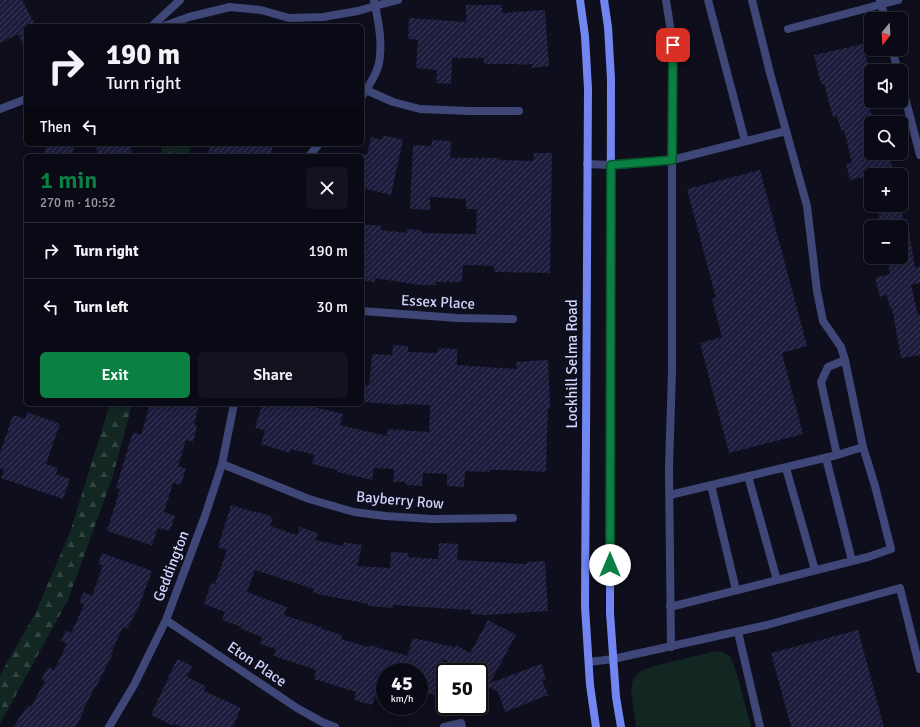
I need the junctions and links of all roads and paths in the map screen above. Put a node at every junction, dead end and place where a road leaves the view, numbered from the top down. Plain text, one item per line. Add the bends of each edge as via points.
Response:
1 (180, 0) edge
2 (398, 0) edge
3 (580, 0) edge
4 (604, 0) edge
5 (666, 0) edge
6 (708, 0) edge
7 (752, 0) edge
8 (898, 0) edge
9 (880, 2) edge
10 (374, 3) edge
11 (883, 12) edge
12 (154, 24) edge
13 (170, 24) edge
14 (788, 29) dead end
15 (364, 93) edge
16 (24, 100) edge
17 (908, 108) edge
18 (0, 109) edge
19 (519, 111) dead end
20 (786, 131) junction
21 (745, 141) junction
22 (317, 146) edge
23 (311, 154) edge
24 (920, 155) edge
25 (672, 160) junction
26 (587, 164) junction
27 (611, 165) junction
28 (364, 310) edge
29 (513, 319) dead end
30 (845, 360) junction
31 (234, 406) edge
32 (863, 447) junction
33 (837, 455) junction
34 (826, 458) junction
35 (222, 464) junction
36 (786, 468) junction
37 (748, 476) junction
38 (711, 485) junction
39 (670, 495) junction
40 (513, 518) dead end
41 (852, 561) junction
42 (815, 570) junction
43 (777, 580) junction
44 (736, 590) junction
45 (670, 607) junction
46 (166, 620) junction
47 (738, 632) junction
48 (671, 647) junction
49 (613, 659) junction
50 (588, 662) junction
51 (920, 669) edge
52 (461, 725) edge
53 (109, 727) edge
54 (335, 727) edge
55 (444, 727) edge
56 (596, 727) edge
57 (621, 727) edge
58 (760, 727) edge

1 - 12 street
2 - 10 street
3 - 26 main road, Lockhill Selma Road via 588,89
4 - 27 main road via 611,79
5 - 25 street via 673,45
6 - 21 street
7 - 20 street
8 - 9 street
9 - 11 street
9 - 14 street
10 - 13 street via 358,11 323,17 289,18 261,10 230,7
10 - 15 street via 381,39 379,64
15 - 19 street via 420,109
16 - 18 street
17 - 24 street
20 - 21 street
20 - 30 street via 807,206 823,321 841,347
21 - 25 street
22 - 23 street
25 - 27 street
25 - 39 street
26 - 27 street
26 - 50 main road, Lockhill Selma Road via 585,607
27 - 49 main road via 610,613
28 - 29 street, Essex Place via 457,318
30 - 32 street
30 - 33 street via 828,367 821,382
31 - 35 street, Geddington
32 - 33 street
32 - 41 street via 891,549
33 - 34 street
34 - 36 street
34 - 41 street
35 - 40 street, Bayberry Row via 309,499 354,512 432,519
35 - 46 street, Geddington
36 - 37 street
36 - 42 street
37 - 38 street
37 - 43 street
38 - 39 street
38 - 44 street
39 - 45 street
41 - 42 street
42 - 43 street
43 - 44 street
44 - 45 street
45 - 48 street
46 - 53 street, Geddington via 134,685
46 - 54 street, Eton Place via 297,708
47 - 48 street
47 - 51 street via 900,588
47 - 58 street
48 - 49 street
49 - 50 street
49 - 57 main road
50 - 56 main road, Lockhill Selma Road
52 - 55 street

